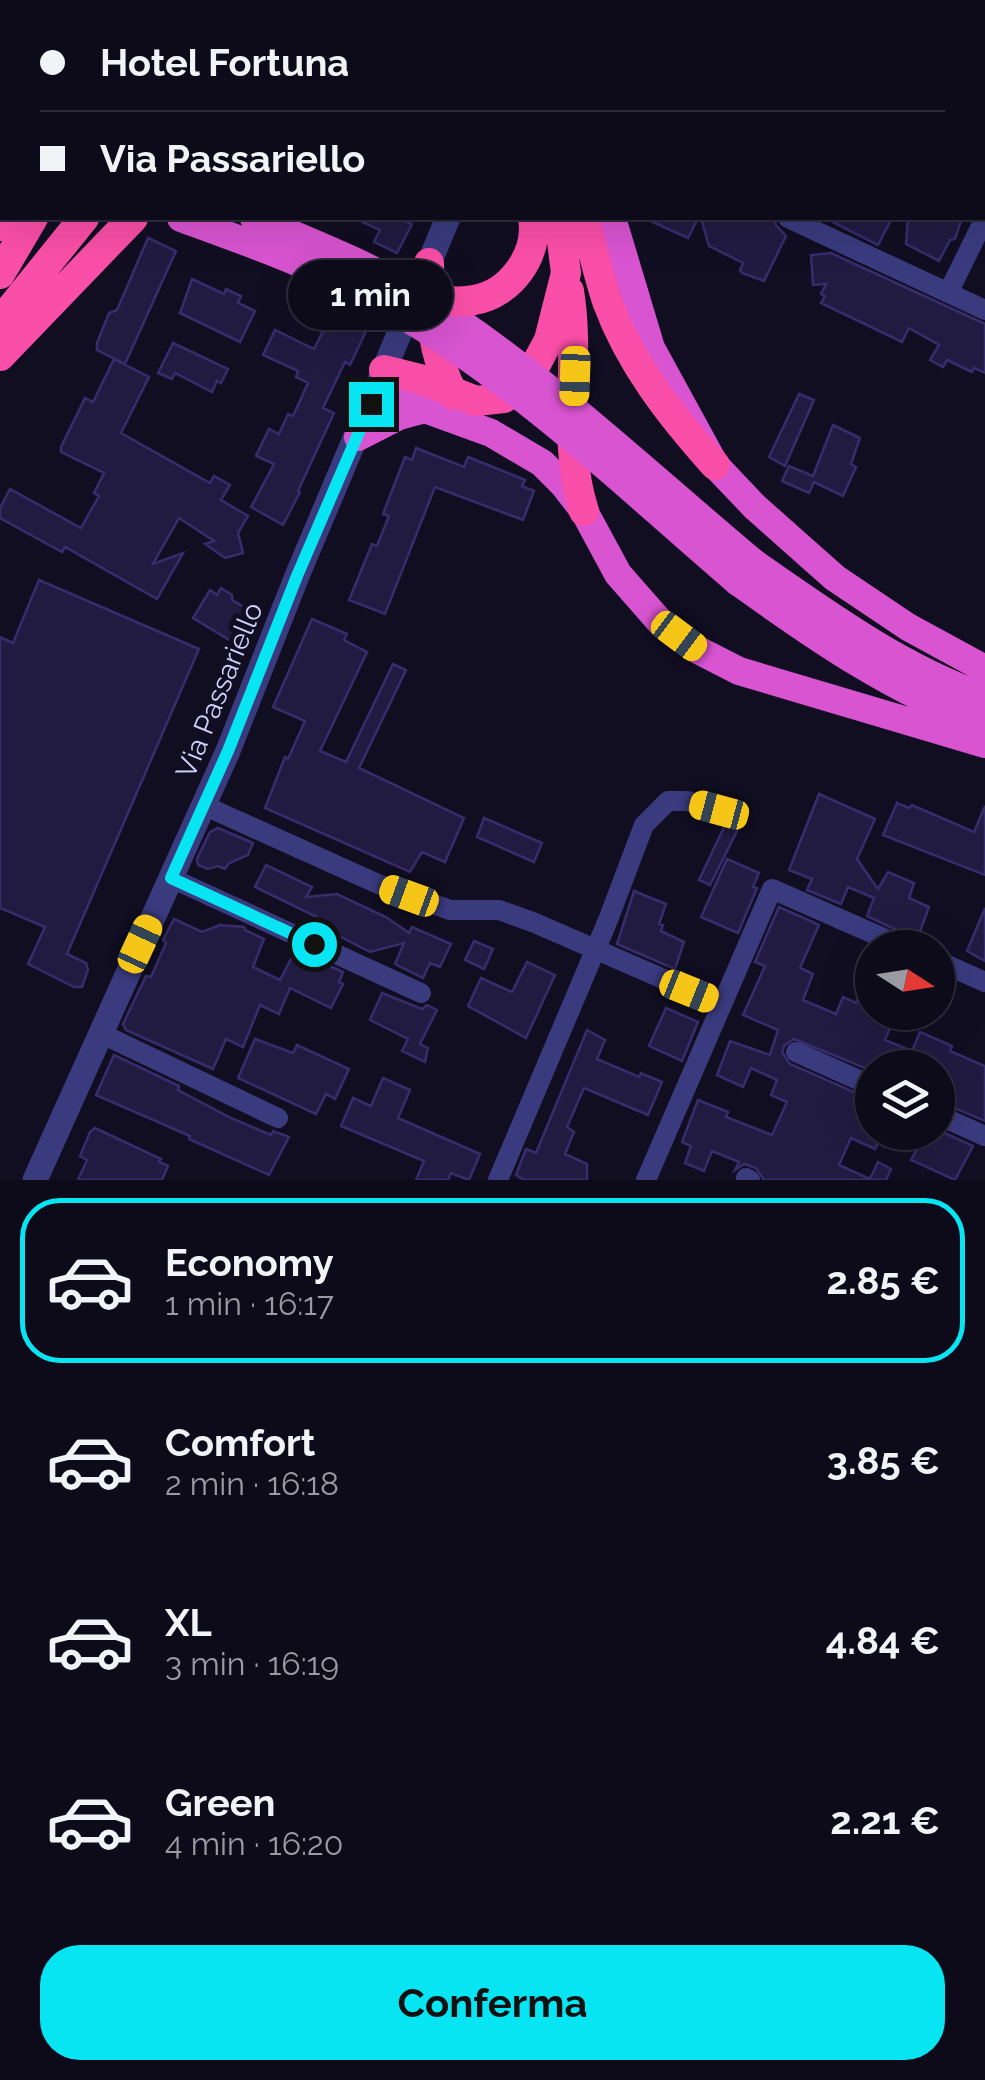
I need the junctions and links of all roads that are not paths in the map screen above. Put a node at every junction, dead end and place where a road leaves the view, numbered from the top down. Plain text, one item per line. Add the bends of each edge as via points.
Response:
1 (32, 220) edge
2 (82, 220) edge
3 (128, 220) edge
4 (186, 220) edge
5 (259, 220) edge
6 (447, 220) edge
7 (532, 220) edge
8 (559, 220) edge
9 (585, 220) edge
10 (613, 220) edge
11 (792, 220) edge
12 (984, 220) edge
13 (428, 263) junction
14 (566, 273) junction
15 (0, 274) edge
16 (948, 293) junction
17 (418, 296) junction
18 (983, 305) edge
19 (0, 322) edge
20 (0, 356) edge
21 (384, 370) junction
22 (454, 395) junction
23 (425, 409) junction
24 (358, 436) junction
25 (715, 465) junction
26 (584, 511) junction
27 (746, 572) junction
28 (985, 669) edge
29 (985, 697) edge
30 (985, 725) edge
31 (985, 744) edge
32 (203, 805) junction
33 (719, 810) dead end
34 (171, 878) junction
35 (866, 930) edge
36 (594, 950) junction
37 (955, 969) edge
38 (985, 982) edge
39 (421, 994) dead end
40 (721, 1004) junction
41 (102, 1034) junction
42 (796, 1052) dead end
43 (855, 1078) edge
44 (278, 1118) dead end
45 (955, 1122) edge
46 (985, 1136) edge
47 (34, 1180) edge
48 (498, 1180) edge
49 (646, 1180) edge

1 - 15 highway
2 - 19 highway
3 - 20 highway
4 - 27 highway, bridge via 338,280 422,328 518,394
5 - 17 highway, bridge
6 - 13 street, Via Passariello
7 - 17 highway, bridge via 528,257 500,290 455,302
8 - 14 highway
9 - 25 highway via 608,303 634,356 669,414
10 - 25 highway via 651,348
11 - 16 street
12 - 16 street
13 - 21 street, Via Passariello
13 - 22 highway via 438,363
14 - 22 highway via 549,340 528,381 504,398 476,402
14 - 26 highway via 575,340 573,456
16 - 18 street
17 - 27 highway, bridge via 508,356
21 - 22 highway
21 - 23 highway
21 - 24 street, Via Passariello
23 - 24 highway
23 - 26 highway via 510,441 564,484
24 - 32 street, Via Passariello
25 - 28 highway via 835,578
26 - 31 highway via 618,574 661,623 696,649 739,671
27 - 29 highway
27 - 30 highway via 837,653
32 - 34 street, Via Passariello
32 - 36 street via 378,884 450,910 499,910
33 - 36 street via 668,800 644,824
34 - 39 street
34 - 41 street, Via Passariello
35 - 40 street via 772,888
36 - 40 street
36 - 48 street
37 - 38 street
40 - 49 street
41 - 44 street
41 - 47 street, Via Passariello
42 - 43 street
45 - 46 street

